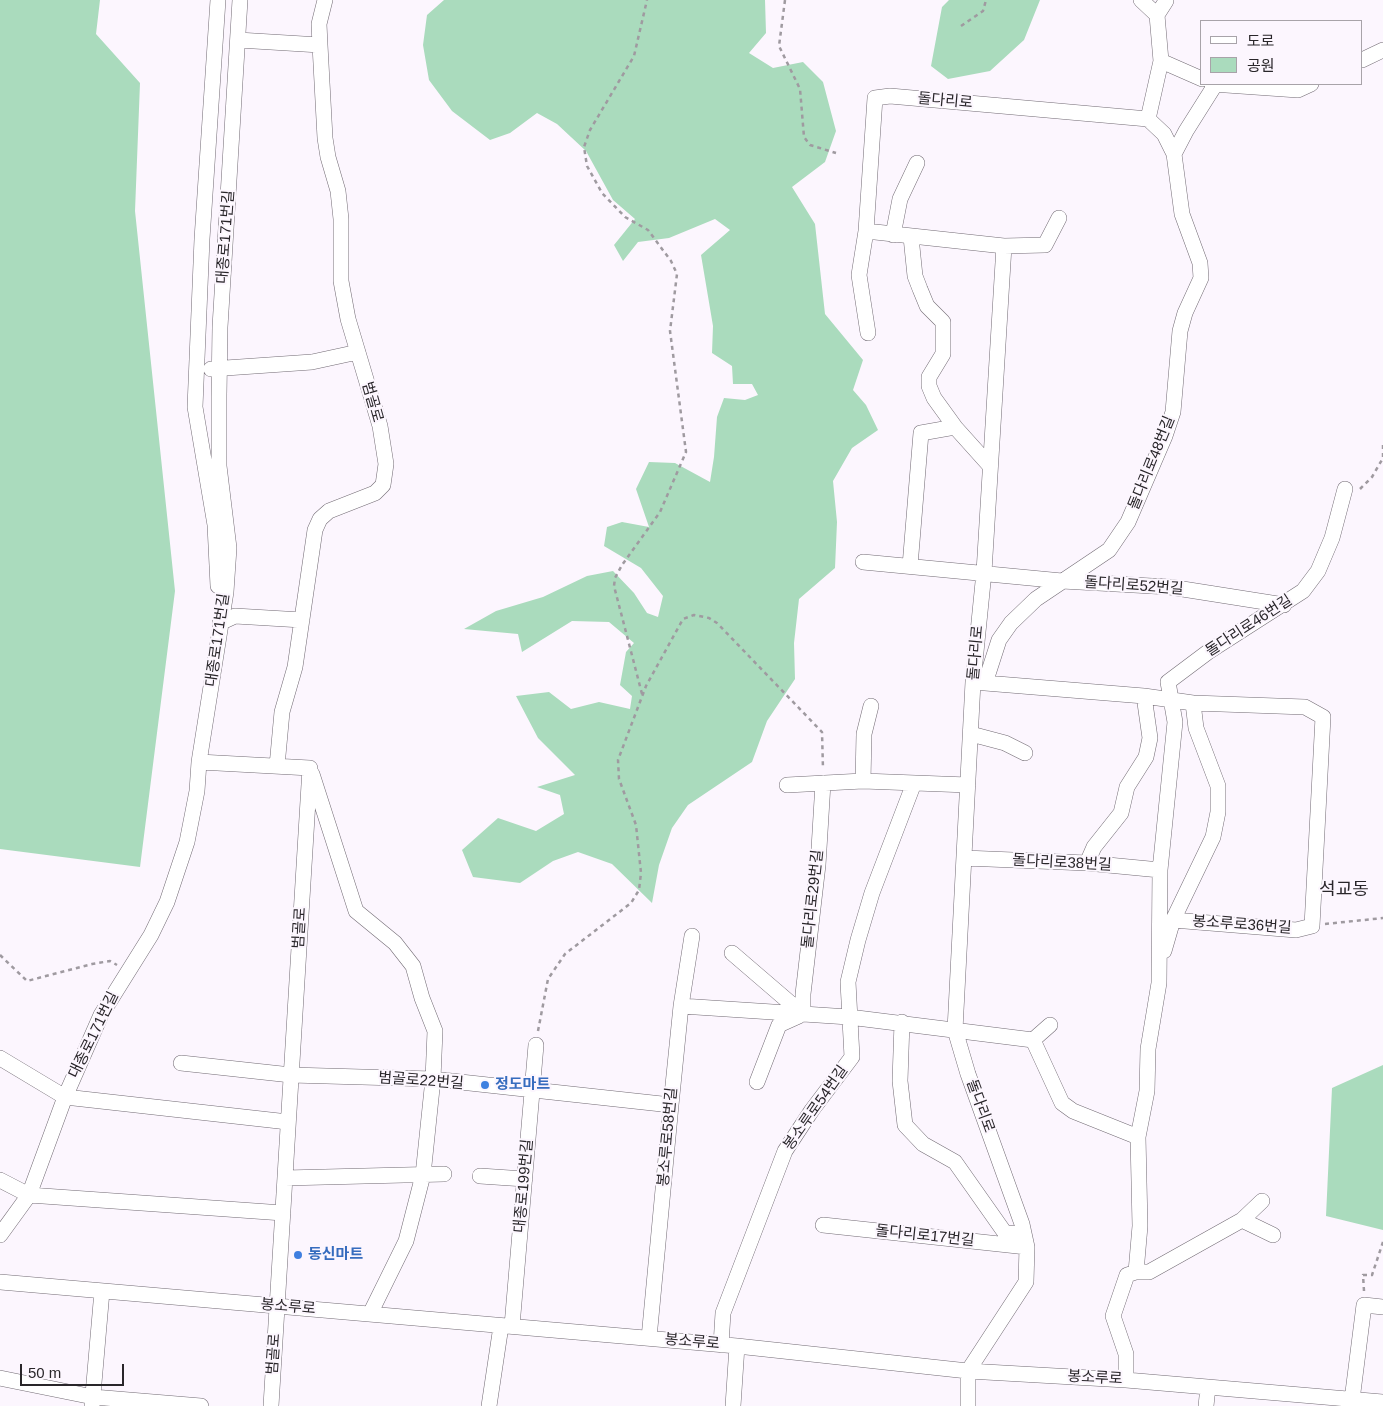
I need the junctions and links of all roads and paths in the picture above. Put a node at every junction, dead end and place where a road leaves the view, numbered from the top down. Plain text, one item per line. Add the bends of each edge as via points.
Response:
1 (218, 0) edge
2 (240, 0) edge
3 (325, 0) edge
4 (647, 0) edge
5 (785, 0) edge
6 (986, 0) edge
7 (1141, 0) edge
8 (1166, 1) edge
9 (1158, 15) junction
10 (961, 26) dead end
11 (238, 40) junction
12 (320, 45) junction
13 (1383, 50) edge
14 (1363, 60) edge
15 (1161, 61) junction
16 (1200, 79) edge
17 (1208, 85) edge
18 (1234, 85) edge
19 (1309, 85) edge
20 (1148, 119) junction
21 (836, 153) dead end
22 (1174, 154) junction
23 (916, 163) dead end
24 (1059, 218) dead end
25 (866, 231) junction
26 (893, 235) junction
27 (910, 237) junction
28 (1004, 246) junction
29 (868, 333) dead end
30 (358, 352) junction
31 (219, 368) junction
32 (197, 370) junction
33 (955, 427) junction
34 (1383, 443) edge
35 (990, 466) junction
36 (1344, 494) joint
37 (863, 562) dead end
38 (910, 566) junction
39 (984, 572) junction
40 (1062, 581) junction
41 (1284, 605) junction
42 (302, 620) junction
43 (220, 623) junction
44 (974, 679) junction
45 (642, 694) junction
46 (1144, 696) junction
47 (1171, 700) junction
48 (1193, 703) junction
49 (871, 706) dead end
50 (971, 734) junction
51 (1025, 752) dead end
52 (200, 762) junction
53 (277, 766) junction
54 (310, 768) junction
55 (863, 782) junction
56 (823, 783) junction
57 (914, 783) junction
58 (787, 785) dead end
59 (968, 785) junction
60 (964, 858) junction
61 (1087, 863) junction
62 (1160, 870) junction
63 (1383, 918) edge
64 (1173, 920) junction
65 (1312, 926) junction
66 (692, 936) dead end
67 (732, 953) dead end
68 (0, 955) edge
69 (1161, 957) junction
70 (127, 971) junction
71 (681, 1006) junction
72 (803, 1014) junction
73 (849, 1017) junction
74 (902, 1022) junction
75 (1050, 1025) dead end
76 (955, 1030) junction
77 (1033, 1040) junction
78 (536, 1045) joint
79 (0, 1058) edge
80 (181, 1063) dead end
81 (291, 1075) junction
82 (433, 1079) junction
83 (757, 1082) dead end
84 (532, 1092) junction
85 (66, 1097) junction
86 (670, 1105) junction
87 (288, 1122) junction
88 (1138, 1137) junction
89 (444, 1174) dead end
90 (423, 1175) junction
91 (480, 1176) dead end
92 (285, 1178) junction
93 (525, 1179) junction
94 (0, 1180) edge
95 (28, 1196) junction
96 (1262, 1201) dead end
97 (283, 1213) junction
98 (1242, 1220) junction
99 (823, 1225) dead end
100 (1273, 1234) dead end
101 (0, 1235) edge
102 (1025, 1240) junction
103 (1383, 1242) edge
104 (1136, 1272) junction
105 (0, 1282) edge
106 (102, 1291) junction
107 (1364, 1305) junction
108 (277, 1306) junction
109 (1383, 1307) edge
110 (370, 1314) junction
111 (506, 1326) junction
112 (650, 1338) junction
113 (721, 1345) junction
114 (737, 1346) junction
115 (968, 1371) junction
116 (0, 1378) edge
117 (1126, 1380) junction
118 (1208, 1387) junction
119 (1352, 1400) junction
120 (92, 1401) edge
121 (1383, 1402) edge
122 (201, 1406) edge
123 (271, 1406) edge
124 (489, 1406) edge
125 (733, 1406) edge
126 (968, 1406) edge
127 (1206, 1406) edge

1 - 32 street
2 - 11 street, 대종로171번길
3 - 12 street, 범골로 via 319,24
4 - 45 path via 634,56 590,130 584,147 587,166 602,193 625,217 648,230 677,274 670,331 686,452 660,512 622,565 614,586
5 - 21 path via 780,46 800,89 804,137 810,145
6 - 10 path via 983,10
7 - 9 street
8 - 9 street
9 - 15 street
11 - 12 street
11 - 31 street, 대종로171번길
12 - 30 street, 범골로 via 325,138 338,190 341,219 341,281
13 - 14 street
15 - 16 street
15 - 20 street
17 - 22 street
18 - 19 street via 1298,90
20 - 22 street, 돌다리로48번길 via 1164,134
20 - 25 street, 돌다리로 via 890,96 875,98
22 - 40 street, 돌다리로48번길 via 1182,214 1200,263 1201,278 1180,331 1173,412 1128,522 1109,550
23 - 26 street via 900,199
24 - 28 street via 1045,244
25 - 26 street
25 - 29 street, 돌다리로 via 859,275
26 - 27 street
27 - 28 street
27 - 33 street via 920,289 927,306 943,322 943,354 929,377 929,386
28 - 35 street, 돌다리로
30 - 31 street via 312,362
30 - 42 street, 범골로 via 380,426 385,476 383,485 375,493 320,518 315,530
31 - 32 street
31 - 43 street, 대종로171번길 via 219,466 229,548
32 - 43 street via 195,407 215,525
33 - 35 street
33 - 38 street via 921,433
34 - 36 path via 1383,458 1372,476 1360,489
35 - 39 street, 돌다리로
36 - 41 street, 돌다리로46번길 via 1332,538 1318,571 1303,591
37 - 38 street
38 - 39 street
39 - 40 street, 돌다리로52번길
39 - 44 street, 돌다리로
40 - 41 street, 돌다리로52번길 via 1170,587
40 - 44 street, 돌다리로48번길 via 1036,599 1011,624 999,640 988,674
41 - 47 street, 돌다리로46번길 via 1208,652 1168,682
42 - 43 street via 235,616
42 - 53 street, 범골로 via 295,667 282,712
43 - 52 street, 대종로171번길
44 - 46 street
44 - 50 street, 돌다리로
45 - 56 path via 683,619 694,615 710,618 822,732
45 - 78 path via 620,751 617,768 636,825 641,873 639,890 631,903 565,954 548,979
46 - 47 street
46 - 61 street via 1150,738 1146,757 1127,787 1121,814 1094,847
47 - 48 street
47 - 62 street via 1175,722
48 - 64 street, 봉소루로36번길 via 1196,728 1218,786 1218,812 1213,837
48 - 65 street, 봉소루로36번길 via 1305,707 1323,717
49 - 55 street via 864,734
50 - 51 street
50 - 59 street, 돌다리로
52 - 53 street
52 - 70 street, 대종로171번길 via 187,842 167,902 151,935
53 - 54 street
54 - 81 street, 범골로
54 - 82 street via 356,911 395,943 413,966 435,1031
55 - 56 street
55 - 57 street
56 - 58 street
56 - 72 street, 돌다리로29번길
57 - 59 street
57 - 73 street, 봉소루로54번길 via 872,893 858,940 848,982
59 - 60 street, 돌다리로
60 - 61 street, 돌다리로38번길
60 - 76 street, 돌다리로
61 - 62 street, 돌다리로38번길
62 - 69 street
63 - 65 path
64 - 65 street, 봉소루로36번길 via 1296,930
64 - 69 street
66 - 71 street, 봉소루로58번길
67 - 72 street
68 - 70 path via 27,981 110,961
69 - 88 street via 1148,1049 1147,1091
70 - 85 street, 대종로171번길 via 101,1015
71 - 72 street
71 - 86 street, 봉소루로58번길
72 - 73 street
72 - 83 street via 779,1024
73 - 74 street
73 - 113 street, 봉소루로54번길 via 852,1057 785,1151 723,1313
74 - 76 street
74 - 102 street via 900,1081 905,1125 923,1144 955,1162 1005,1233
75 - 77 street
76 - 77 street
76 - 102 street, 돌다리로
77 - 88 street via 1062,1103 1073,1112
78 - 84 street, 대종로199번길
79 - 85 street
80 - 81 street, 범골로22번길
81 - 82 street, 범골로22번길
81 - 87 street, 범골로
82 - 84 street, 범골로22번길
82 - 90 street
84 - 86 street, 범골로22번길
84 - 93 street, 대종로199번길
85 - 87 street
85 - 95 street, 대종로171번길
86 - 112 street, 봉소루로58번길
87 - 92 street, 범골로
88 - 104 street via 1140,1226
89 - 90 street
90 - 92 street
90 - 110 street via 406,1241
91 - 93 street
92 - 97 street, 범골로
93 - 111 street, 대종로199번길
94 - 95 street
95 - 97 street
95 - 101 street, 대종로171번길
96 - 98 street
97 - 108 street, 범골로
98 - 100 street
98 - 104 street via 1149,1272
99 - 102 street, 돌다리로17번길
102 - 115 street, 돌다리로 via 1026,1282
103 - 107 path via 1372,1275 1363,1275
104 - 117 street via 1127,1275 1113,1316 1126,1354
105 - 106 street, 봉소루로
106 - 108 street, 봉소루로
106 - 120 street
107 - 109 street
107 - 119 street
108 - 110 street, 봉소루로
108 - 123 street, 범골로
110 - 111 street, 봉소루로
111 - 112 street, 봉소루로
111 - 124 street, 대종로199번길
112 - 113 street, 봉소루로
113 - 114 street, 봉소루로
114 - 115 street, 봉소루로
114 - 125 street
115 - 117 street, 봉소루로
115 - 126 street
116 - 120 street
117 - 118 street, 봉소루로
118 - 119 street, 봉소루로
118 - 127 street
119 - 121 street, 봉소루로
120 - 122 street

